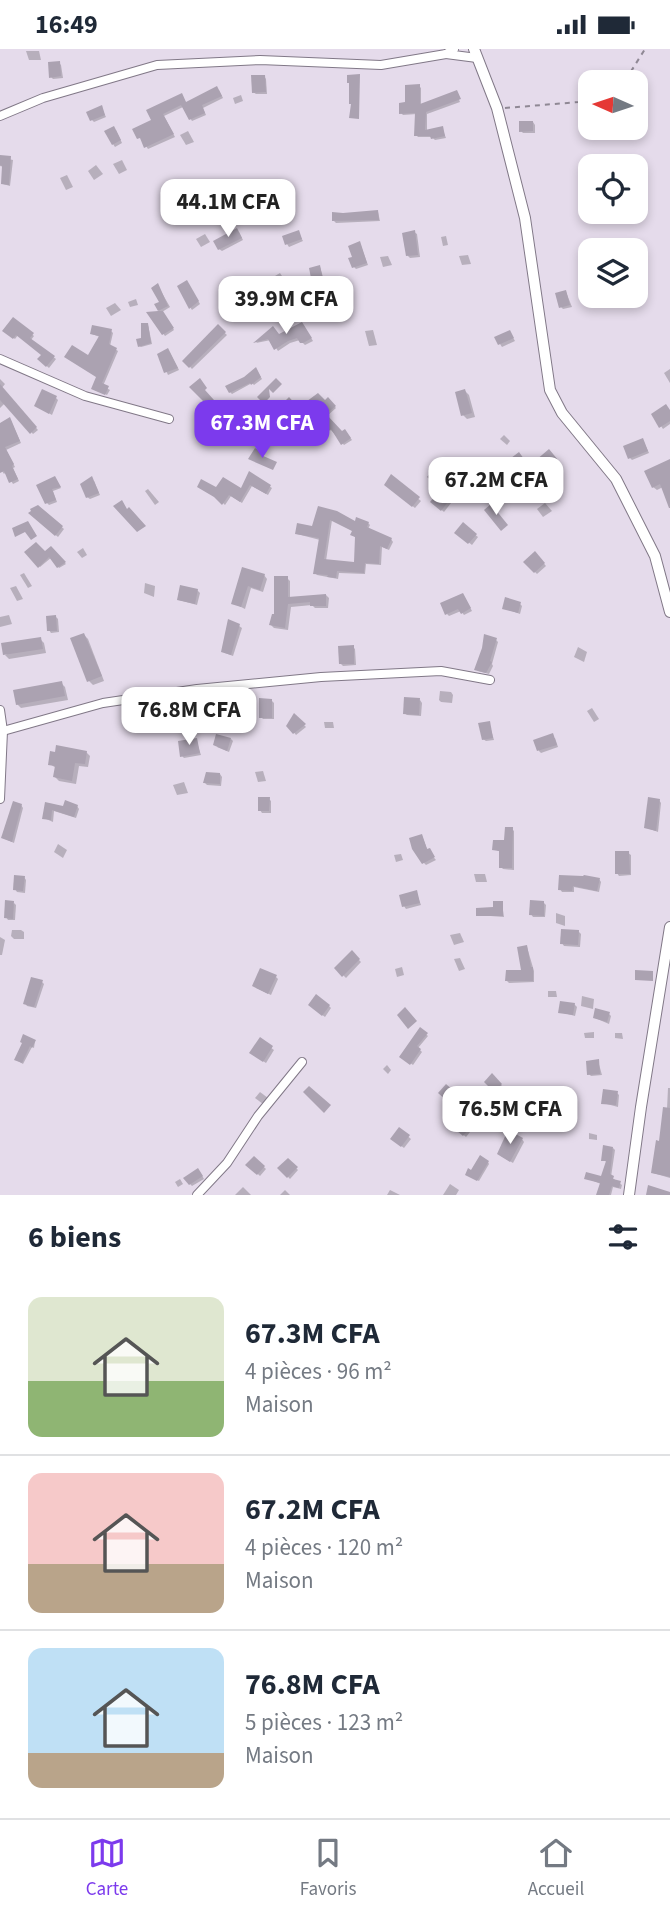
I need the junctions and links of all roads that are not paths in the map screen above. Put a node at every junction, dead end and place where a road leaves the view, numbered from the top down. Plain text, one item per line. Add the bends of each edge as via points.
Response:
1 (450, 51) edge
2 (475, 54) edge
3 (0, 116) edge
4 (0, 359) edge
5 (169, 419) dead end
6 (670, 612) edge
7 (490, 680) dead end
8 (1, 716) edge
9 (3, 731) junction
10 (0, 799) edge
11 (670, 927) edge
12 (302, 1062) dead end
13 (197, 1195) edge
14 (629, 1195) edge

1 - 2 street
1 - 3 street via 381,65 260,60 156,65 43,98
2 - 6 street via 497,108 525,218 551,390 562,413 616,479 655,555
4 - 5 street via 86,396
7 - 9 street via 441,671 197,689 103,703
8 - 9 street
9 - 10 street
11 - 14 street
12 - 13 street via 227,1163

